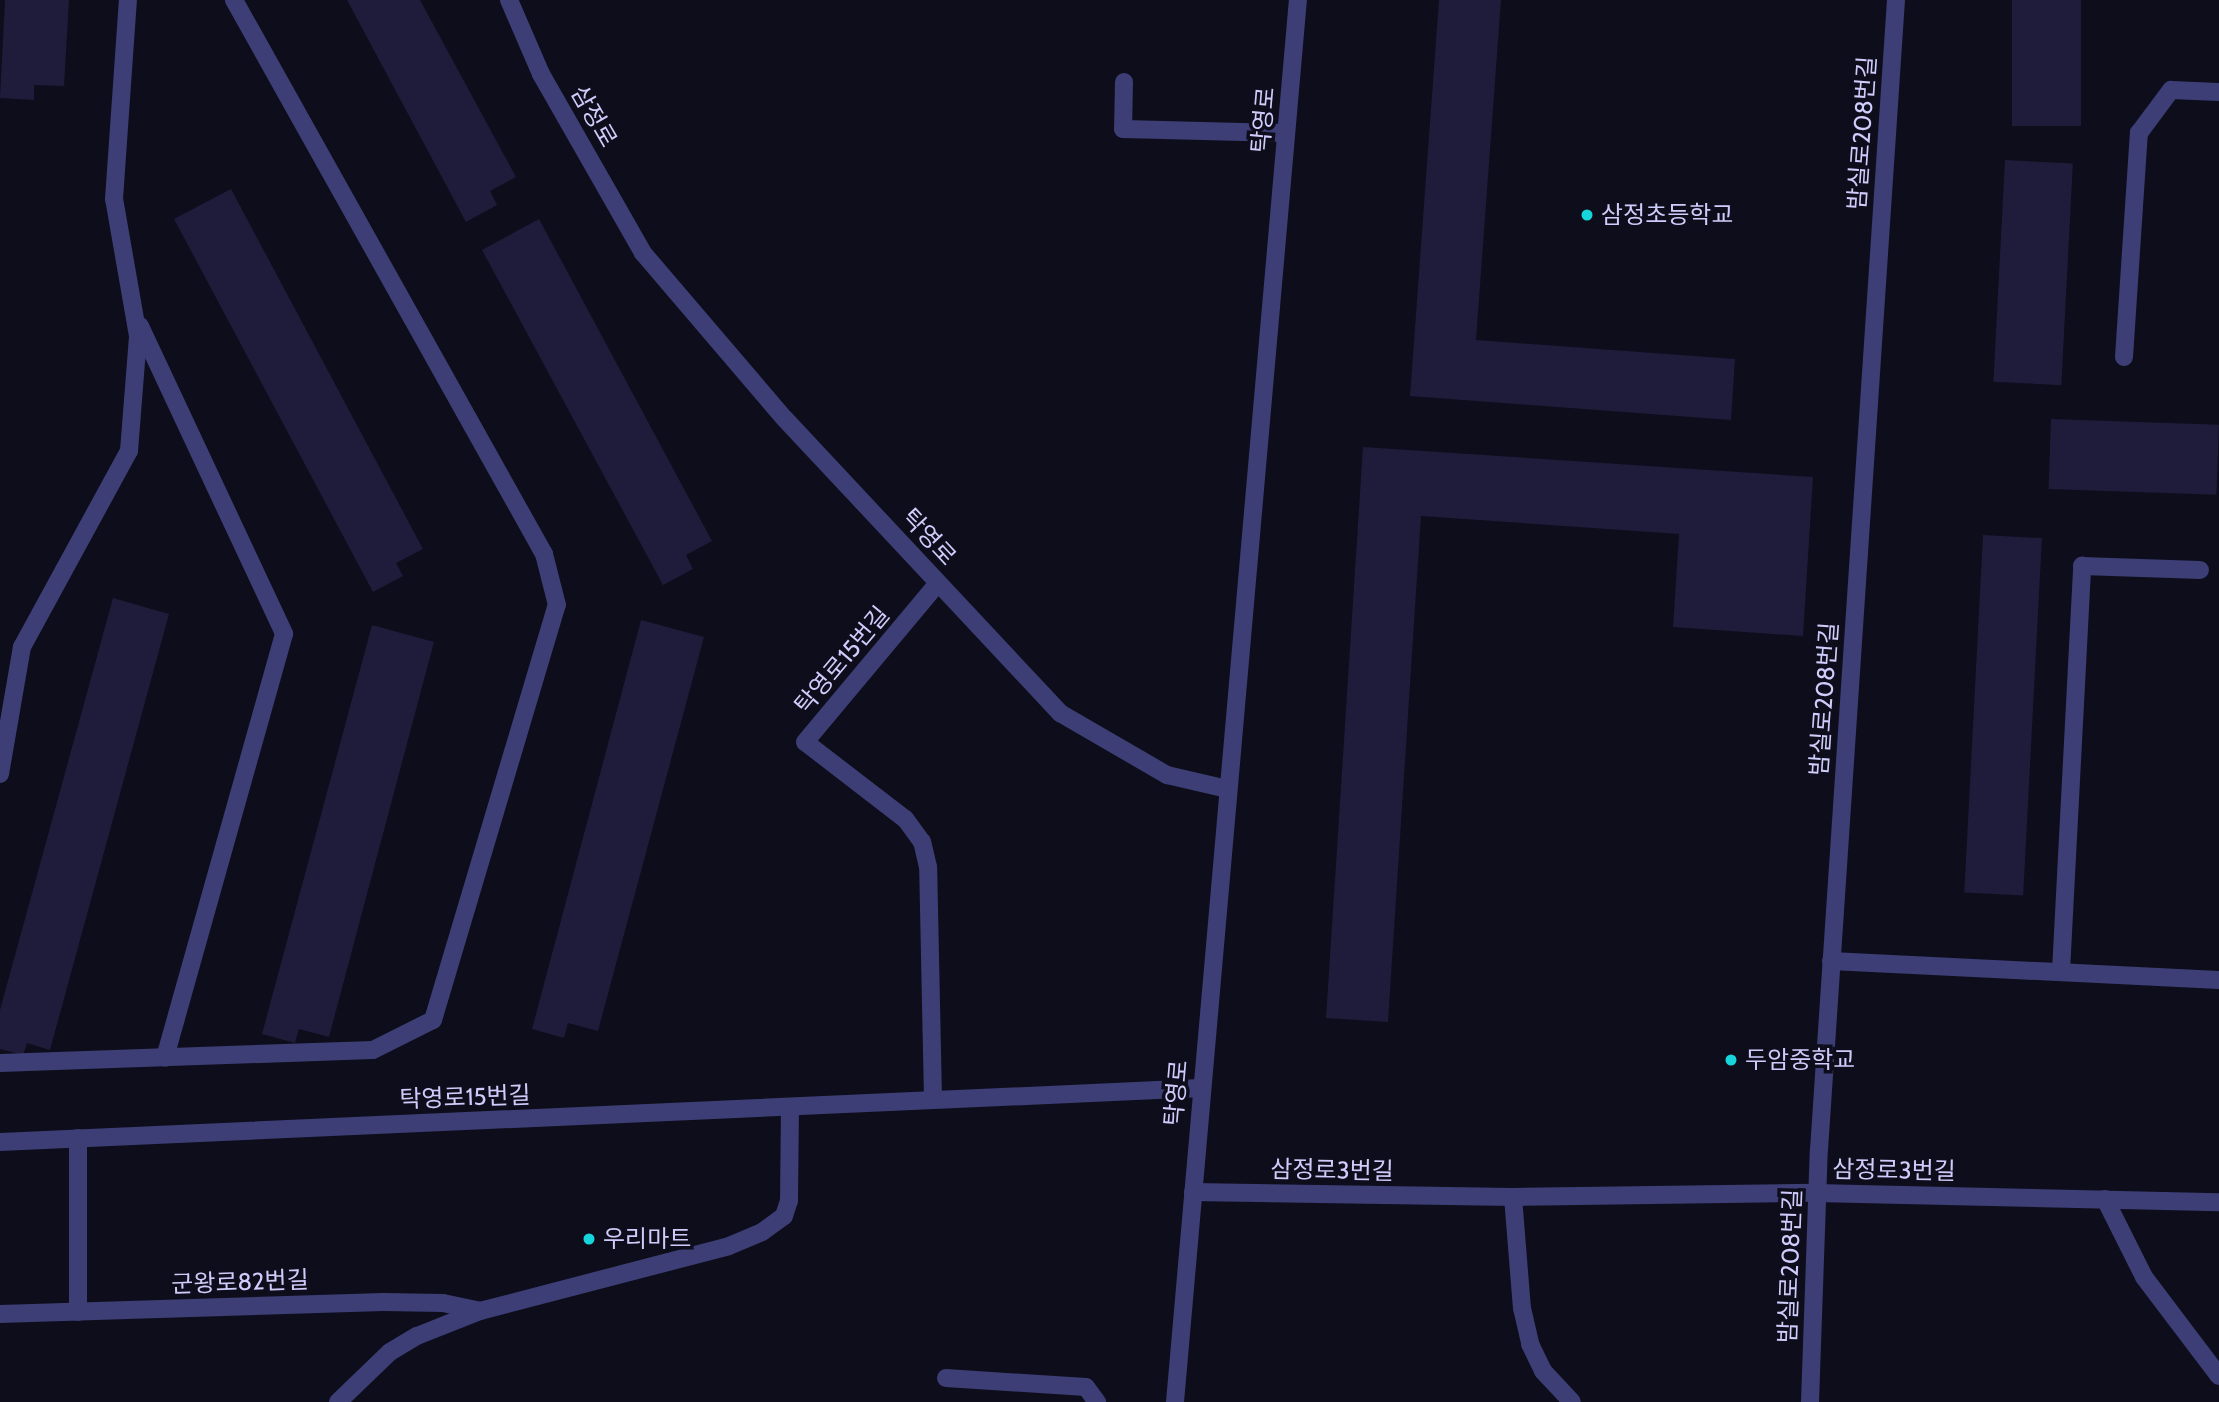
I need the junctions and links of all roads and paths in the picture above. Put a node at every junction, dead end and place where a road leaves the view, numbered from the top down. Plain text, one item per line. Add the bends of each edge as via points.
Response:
1 (128, 0) edge
2 (234, 0) edge
3 (509, 0) edge
4 (1298, 0) edge
5 (1896, 0) edge
6 (1124, 82) dead end
7 (2219, 92) edge
8 (1286, 133) junction
9 (643, 253) joint
10 (134, 315) junction
11 (2124, 358) dead end
12 (2200, 570) dead end
13 (938, 583) junction
14 (0, 774) edge
15 (1227, 789) junction
16 (1831, 961) junction
17 (2061, 971) junction
18 (2219, 980) edge
19 (164, 1058) junction
20 (0, 1063) edge
21 (1201, 1088) junction
22 (933, 1099) junction
23 (790, 1107) junction
24 (78, 1138) junction
25 (0, 1142) edge
26 (1192, 1192) junction
27 (1816, 1194) junction
28 (1513, 1197) junction
29 (2105, 1199) junction
30 (2219, 1202) edge
31 (480, 1311) junction
32 (78, 1312) junction
33 (0, 1314) edge
34 (2219, 1376) edge
35 (946, 1378) dead end
36 (338, 1402) edge
37 (1097, 1402) edge
38 (1175, 1402) edge
39 (1572, 1402) edge
40 (1810, 1402) edge

1 - 10 street via 114,199
2 - 19 street via 544,554 557,605 433,1020 373,1050
3 - 9 street, 삼정로 via 541,74
4 - 8 street, 탁영로
5 - 16 street, 밤실로208번길
6 - 8 street via 1123,129
7 - 11 street via 2171,90 2139,133
8 - 15 street, 탁영로
9 - 13 street, 탁영로 via 785,419
10 - 14 street via 138,336 129,451 22,647
10 - 19 street via 284,634
12 - 17 street via 2082,566
13 - 15 street, 탁영로 via 1060,713 1167,775
13 - 22 street, 탁영로15번길 via 805,742 905,819 922,842 928,867
15 - 21 street, 탁영로
16 - 17 street
16 - 27 street, 밤실로208번길
17 - 18 street
19 - 20 street
21 - 22 street, 탁영로15번길
21 - 26 street, 탁영로
22 - 23 street, 탁영로15번길
23 - 24 street, 탁영로15번길
23 - 31 street, 군왕로82번길 via 789,1201 784,1216 762,1232 729,1246
24 - 25 street, 탁영로15번길
24 - 32 street
26 - 28 street, 삼정로3번길
26 - 38 street, 탁영로
27 - 28 street, 삼정로3번길
27 - 29 street, 삼정로3번길
27 - 40 street, 밤실로208번길
28 - 39 street via 1522,1308 1530,1344 1543,1371
29 - 30 street, 삼정로3번길
29 - 34 street via 2144,1277
31 - 32 street, 군왕로82번길 via 443,1303 383,1302
31 - 36 street, 군왕로82번길 via 390,1352
32 - 33 street, 군왕로82번길
35 - 37 street via 1086,1387

